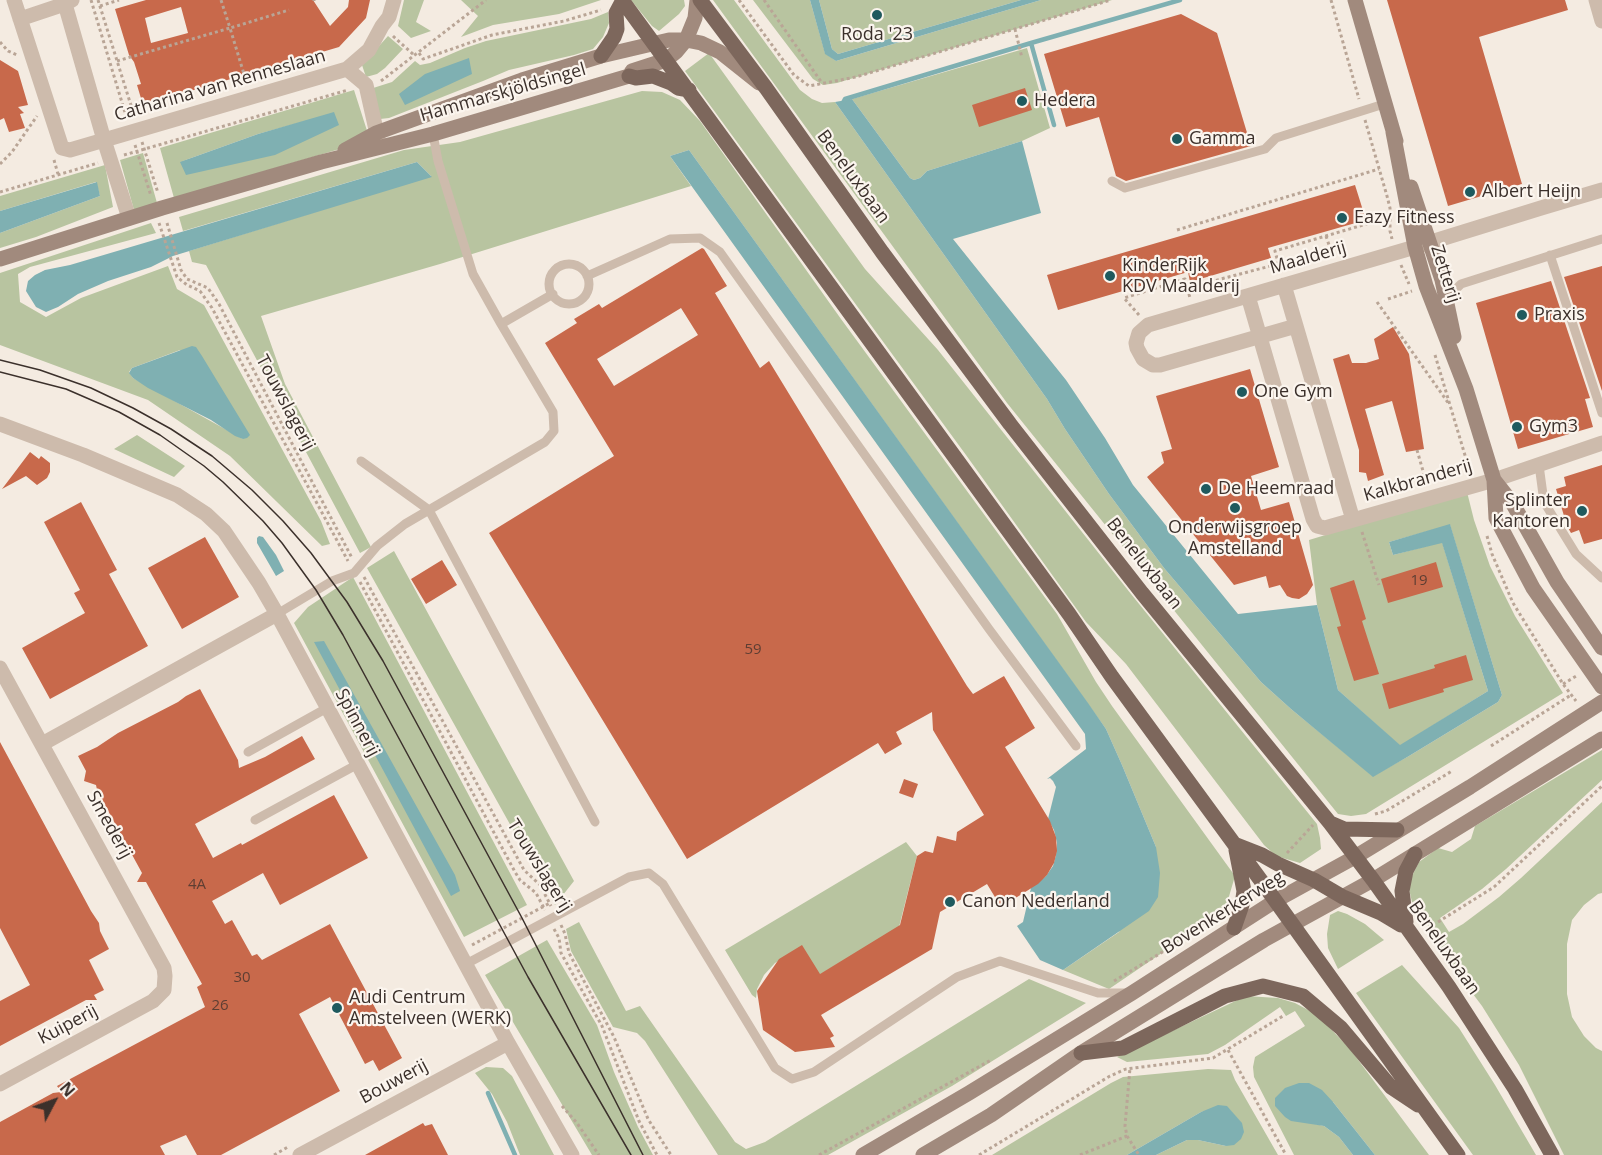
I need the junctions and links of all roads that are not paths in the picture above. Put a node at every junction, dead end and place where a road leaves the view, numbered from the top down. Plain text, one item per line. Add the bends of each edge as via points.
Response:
1 (14, 0) edge
2 (394, 0) edge
3 (623, 0) edge
4 (699, 0) edge
5 (1354, 0) edge
6 (1596, 0) edge
7 (62, 3) edge
8 (20, 19) junction
9 (1602, 21) edge
10 (686, 40) junction
11 (654, 43) junction
12 (602, 56) junction
13 (666, 60) junction
14 (347, 69) junction
15 (629, 76) junction
16 (766, 88) junction
17 (689, 90) junction
18 (1384, 104) junction
19 (433, 134) junction
20 (104, 140) junction
21 (378, 140) junction
22 (1112, 181) dead end
23 (1602, 190) edge
24 (129, 219) junction
25 (1602, 239) edge
26 (1423, 245) junction
27 (1550, 255) junction
28 (0, 259) edge
29 (587, 276) junction
30 (1284, 285) junction
31 (553, 294) junction
32 (1248, 296) junction
33 (1445, 300) junction
34 (501, 324) junction
35 (1296, 326) junction
36 (1260, 336) junction
37 (1466, 389) junction
38 (1602, 413) edge
39 (0, 424) edge
40 (1602, 442) edge
41 (361, 460) dead end
42 (1539, 465) junction
43 (1494, 480) junction
44 (429, 510) junction
45 (1355, 519) junction
46 (1602, 578) edge
47 (277, 614) junction
48 (1602, 648) edge
49 (0, 668) edge
50 (1602, 687) edge
51 (1602, 702) edge
52 (327, 708) junction
53 (1602, 739) edge
54 (42, 744) junction
55 (1076, 746) dead end
56 (248, 752) dead end
57 (358, 764) junction
58 (255, 820) dead end
59 (1327, 820) junction
60 (595, 822) dead end
61 (1397, 830) junction
62 (1234, 844) junction
63 (1415, 854) junction
64 (1355, 857) junction
65 (1314, 880) junction
66 (1373, 880) junction
67 (1343, 897) junction
68 (1275, 901) junction
69 (1292, 925) junction
70 (1234, 928) junction
71 (1407, 928) junction
72 (462, 958) junction
73 (1132, 993) junction
74 (153, 1001) joint
75 (508, 1043) junction
76 (1081, 1053) junction
77 (0, 1083) edge
78 (1426, 1110) junction
79 (300, 1155) edge
80 (572, 1155) edge
81 (863, 1155) edge
82 (923, 1155) edge
83 (1458, 1155) edge
84 (1552, 1155) edge

1 - 8 street
2 - 14 street, Catharina van Renneslaan via 389,17 369,50
3 - 11 main road
3 - 12 main road via 616,13 617,29
4 - 10 street, Hammarskjöldsingel
4 - 16 main road, Beneluxbaan
5 - 18 street, Zetterij
6 - 9 street
7 - 8 street
7 - 20 street
8 - 20 street, Catharina van Renneslaan via 62,148 70,150
10 - 11 street, Hammarskjöldsingel
10 - 13 street, Hammarskjöldsingel
10 - 16 street, Hammarskjöldsingel via 720,52
11 - 12 street, Hammarskjöldsingel
11 - 13 main road
12 - 21 street, Hammarskjöldsingel via 522,80
13 - 15 street, Hammarskjöldsingel via 632,71
13 - 17 main road
14 - 20 street, Catharina van Renneslaan
14 - 21 street, Catharina van Renneslaan via 366,85
15 - 17 main road via 653,76
15 - 19 street, Hammarskjöldsingel
16 - 59 main road, Beneluxbaan via 1017,434
17 - 62 main road
18 - 22 lane via 1276,138 1265,149 1125,188
18 - 26 street, Zetterij
19 - 21 street, Hammarskjöldsingel
19 - 34 lane via 473,274
20 - 24 street
21 - 24 street, Hammarskjöldsingel via 321,162
23 - 26 street, Maalderij
24 - 28 street, Hammarskjöldsingel
25 - 27 lane
26 - 30 street, Maalderij
26 - 33 street, Zetterij via 1442,280
26 - 37 street, Zetterij via 1426,286
27 - 33 lane via 1461,284
27 - 38 lane
29 - 31 lane via 588,292 583,299 563,303
29 - 31 lane via 574,264 562,265 550,279
29 - 55 lane via 670,239 700,238 720,252
30 - 32 street, Maalderij
30 - 35 street, Kalkbranderij
31 - 34 lane
32 - 36 street, Kalkbranderij
32 - 36 street, Maalderij via 1148,325 1139,333 1137,348 1143,359 1160,365
33 - 37 street, Zetterij
34 - 44 lane via 554,412 554,431 545,442
35 - 36 street
35 - 45 street, Kalkbranderij
36 - 45 street, Kalkbranderij via 1313,519 1317,526 1325,528
37 - 43 street, Zetterij
39 - 47 street, Spinnerij via 177,495 206,514 238,549
40 - 42 street, Kalkbranderij
41 - 44 lane
42 - 43 street, Kalkbranderij
42 - 46 lane via 1544,502 1576,554
43 - 45 street, Kalkbranderij
43 - 48 street, Zetterij via 1514,504 1557,582
43 - 50 street, Zetterij via 1496,518 1533,588
44 - 47 lane via 377,546 356,569
44 - 60 lane
47 - 52 street, Spinnerij
47 - 54 street
49 - 54 street, Smederij
51 - 61 street, Bovenkerkerweg
52 - 56 lane
52 - 57 street, Spinnerij
53 - 63 street
54 - 74 street, Smederij via 164,968 164,990
57 - 58 lane
57 - 72 street, Spinnerij
59 - 61 main road via 1344,829
59 - 64 main road, Beneluxbaan
61 - 64 street, Bovenkerkerweg
62 - 65 main road
62 - 68 main road
62 - 70 main road via 1244,891
63 - 66 street
63 - 71 main road via 1401,891
64 - 65 street, Bovenkerkerweg
64 - 66 main road, Beneluxbaan
65 - 67 main road
65 - 68 street, Bovenkerkerweg
66 - 67 street
66 - 71 main road, Beneluxbaan
67 - 69 street
67 - 71 main road
68 - 69 main road
68 - 70 street, Bovenkerkerweg
69 - 76 street
69 - 78 main road
70 - 73 street, Bovenkerkerweg
71 - 84 main road, Beneluxbaan via 1515,1089
72 - 73 lane via 553,918 629,877 649,873 663,884 775,1068 792,1078 814,1072 957,977 1000,961 1096,992
72 - 75 street, Spinnerij
73 - 81 street, Bovenkerkerweg
74 - 77 street, Kuiperij
75 - 79 street, Bouwerij
75 - 80 street, Spinnerij
76 - 78 main road via 1123,1047 1225,996 1263,986 1303,996 1341,1028 1391,1087
76 - 82 street
78 - 83 main road

